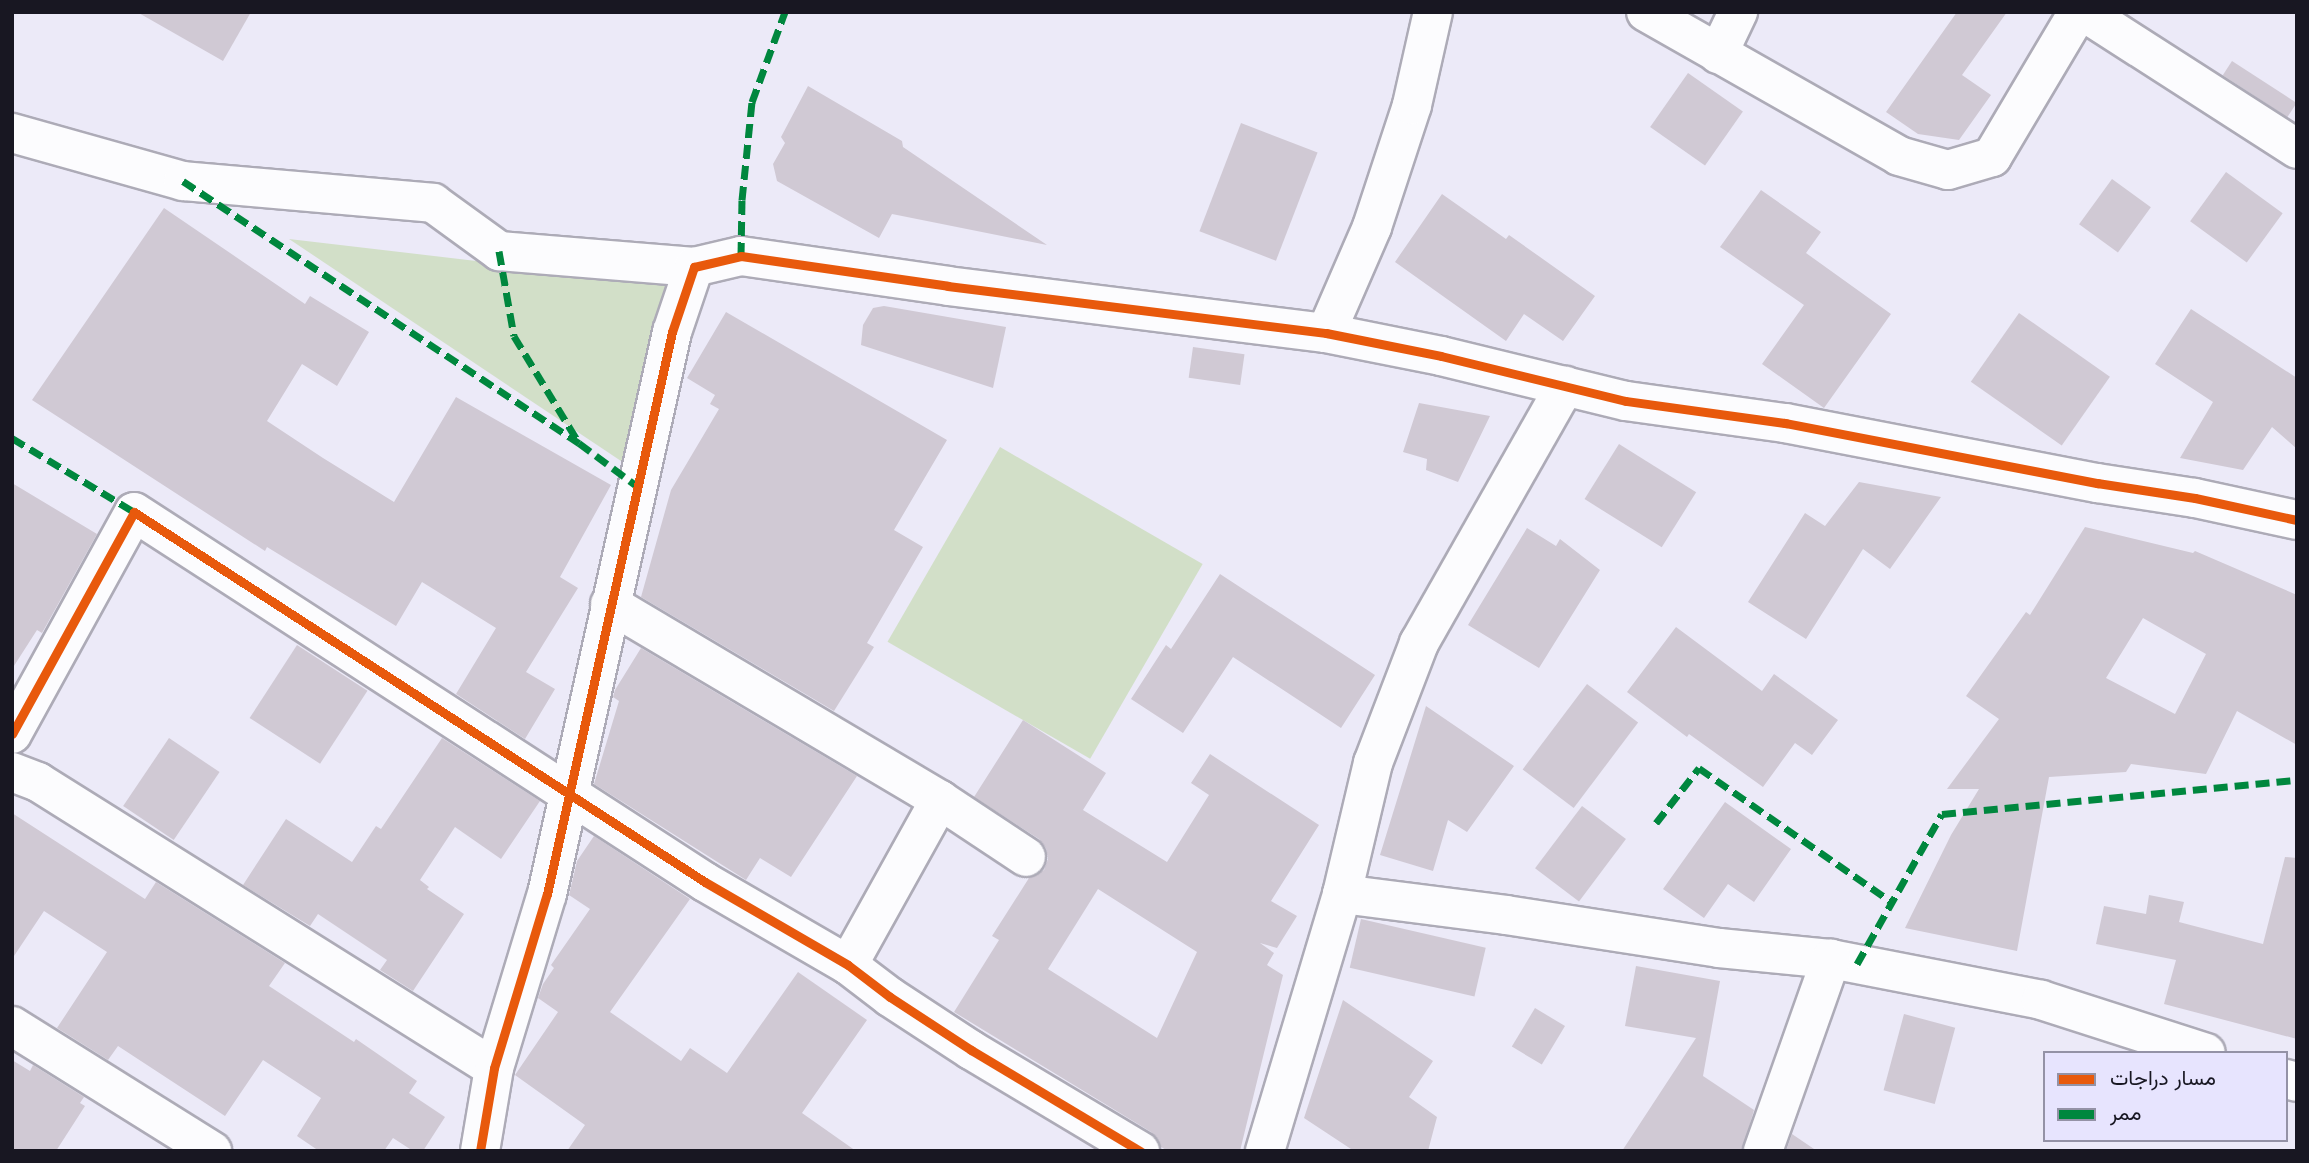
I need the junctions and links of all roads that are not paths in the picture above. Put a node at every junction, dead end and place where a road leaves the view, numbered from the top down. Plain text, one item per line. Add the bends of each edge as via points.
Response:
1 (1433, 12) edge
2 (1646, 12) edge
3 (1738, 12) edge
4 (2078, 12) edge
5 (2084, 12) edge
6 (1718, 54) junction
7 (12, 133) edge
8 (2297, 149) edge
9 (694, 267) junction
10 (1326, 333) junction
11 (1565, 386) junction
12 (2297, 520) edge
13 (610, 604) junction
14 (12, 734) edge
15 (12, 772) edge
16 (568, 792) junction
17 (940, 800) junction
18 (1026, 857) dead end
19 (1342, 894) junction
20 (1831, 959) junction
21 (848, 965) junction
22 (12, 1026) edge
23 (2200, 1051) edge
24 (494, 1068) junction
25 (212, 1151) edge
26 (480, 1151) edge
27 (1140, 1151) edge
28 (1265, 1151) edge
29 (1763, 1151) edge

1 - 10 street via 1412,105 1371,227
2 - 6 street
3 - 6 street
4 - 6 street via 1992,157 1948,170 1899,156
5 - 8 street
7 - 9 street via 183,181 433,204 499,251
9 - 10 street via 741,256
9 - 13 street via 672,332
10 - 11 street
11 - 12 street via 1626,401 1785,423
11 - 19 street via 1419,643 1373,763
13 - 16 street
13 - 17 street
14 - 16 street via 134,512
15 - 24 street via 38,782
16 - 21 street via 705,883
16 - 24 street via 547,894
17 - 18 street
17 - 21 street
19 - 20 street via 1719,948
19 - 28 street
20 - 23 street via 2041,1000
20 - 29 street
21 - 27 street via 971,1051
22 - 25 street
24 - 26 street

